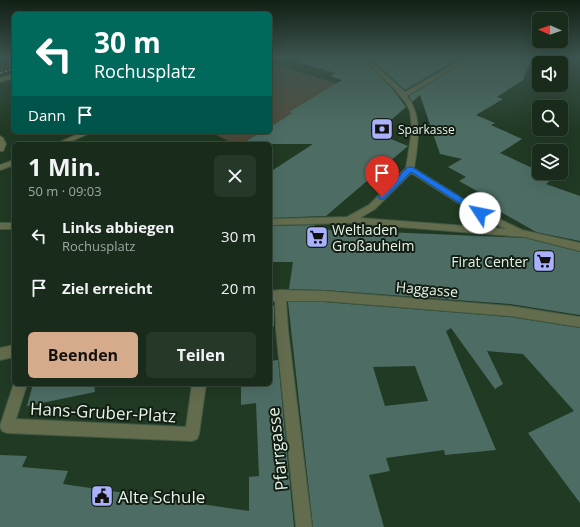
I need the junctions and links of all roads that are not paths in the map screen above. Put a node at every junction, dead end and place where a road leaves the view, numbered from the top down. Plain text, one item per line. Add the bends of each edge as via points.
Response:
1 (390, 82) edge
2 (427, 82) edge
3 (404, 95) junction
4 (84, 134) edge
5 (0, 138) edge
6 (64, 142) edge
7 (0, 149) edge
8 (12, 163) edge
9 (0, 168) edge
10 (410, 169) junction
11 (349, 220) junction
12 (272, 222) edge
13 (0, 226) edge
14 (12, 226) edge
15 (524, 234) junction
16 (580, 247) edge
17 (275, 296) edge
18 (580, 322) edge
19 (12, 351) edge
20 (0, 354) edge
21 (19, 386) edge
22 (199, 386) edge
23 (304, 527) edge

1 - 3 street
2 - 3 street
3 - 10 street via 415,122
4 - 6 street
5 - 7 street
8 - 9 street
10 - 11 street via 372,207
10 - 15 street via 480,213
11 - 12 street
11 - 15 street
13 - 14 street
15 - 16 street
17 - 18 street, Haggasse via 324,296 510,311
17 - 23 street, Pfarrgasse via 282,330
19 - 20 street
21 - 22 street, Hans-Gruber-Platz via 7,426 192,434

